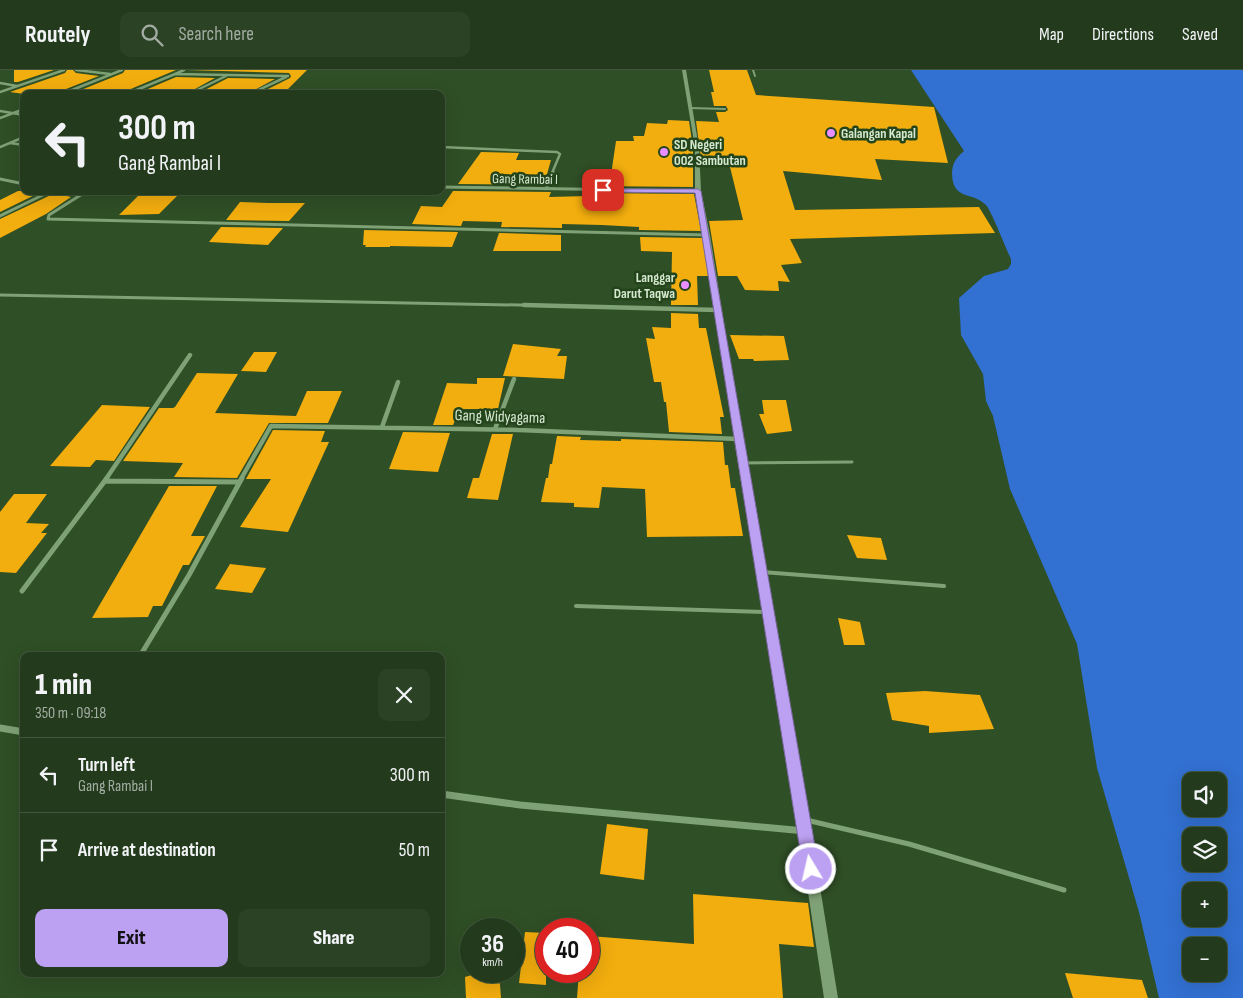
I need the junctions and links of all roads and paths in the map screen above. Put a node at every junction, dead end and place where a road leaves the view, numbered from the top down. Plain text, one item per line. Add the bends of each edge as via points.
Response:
1 (64, 70) edge
2 (76, 70) edge
3 (122, 70) edge
4 (184, 70) edge
5 (684, 70) edge
6 (753, 70) edge
7 (110, 74) junction
8 (175, 74) junction
9 (228, 75) junction
10 (755, 76) dead end
11 (0, 83) edge
12 (18, 86) junction
13 (71, 90) edge
14 (137, 90) edge
15 (196, 90) edge
16 (258, 90) edge
17 (0, 92) edge
18 (690, 108) junction
19 (724, 109) dead end
20 (20, 110) edge
21 (0, 111) edge
22 (13, 113) junction
23 (20, 114) edge
24 (0, 118) edge
25 (20, 139) edge
26 (10, 143) junction
27 (20, 144) edge
28 (0, 147) edge
29 (445, 148) edge
30 (0, 179) edge
31 (20, 183) edge
32 (445, 187) edge
33 (546, 190) junction
34 (698, 191) junction
35 (43, 195) edge
36 (78, 195) edge
37 (0, 216) edge
38 (707, 235) junction
39 (0, 295) edge
40 (718, 310) junction
41 (190, 355) dead end
42 (514, 380) dead end
43 (398, 382) dead end
44 (382, 427) junction
45 (495, 429) junction
46 (738, 439) junction
47 (852, 462) dead end
48 (742, 463) junction
49 (105, 481) junction
50 (240, 482) junction
51 (761, 572) junction
52 (944, 586) dead end
53 (22, 591) dead end
54 (576, 606) dead end
55 (768, 612) junction
56 (143, 652) edge
57 (0, 728) edge
58 (20, 731) edge
59 (445, 795) edge
60 (803, 819) junction
61 (805, 831) junction
62 (1064, 890) dead end
63 (831, 998) edge

1 - 12 street
2 - 7 street
3 - 7 street
4 - 8 street
5 - 18 street
6 - 10 lane
7 - 13 street
8 - 9 street
8 - 14 street
9 - 15 street
9 - 16 street via 288,76
11 - 12 street
12 - 17 street
18 - 19 lane
18 - 34 street via 697,148
20 - 22 street
21 - 22 street
22 - 23 street
22 - 24 street
25 - 26 street
26 - 27 street
26 - 28 street
29 - 33 street via 555,151 560,154
30 - 31 street
32 - 33 street, Gang Rambai I
33 - 34 street, Gang Rambai I
34 - 38 street
35 - 37 street
36 - 38 street via 48,219
38 - 40 street
39 - 40 street
40 - 46 street
41 - 49 street
42 - 45 street
43 - 44 street
44 - 45 street, Gang Widyagama
44 - 50 street, Gang Widyagama via 271,426
45 - 46 street, Gang Widyagama
46 - 48 street
47 - 48 lane
48 - 51 street
49 - 50 street
49 - 53 street
50 - 56 street via 182,589
51 - 52 lane
51 - 55 street
54 - 55 lane
55 - 60 street
57 - 58 street
59 - 61 street via 520,805
60 - 61 street
60 - 62 lane via 909,844
61 - 63 street

